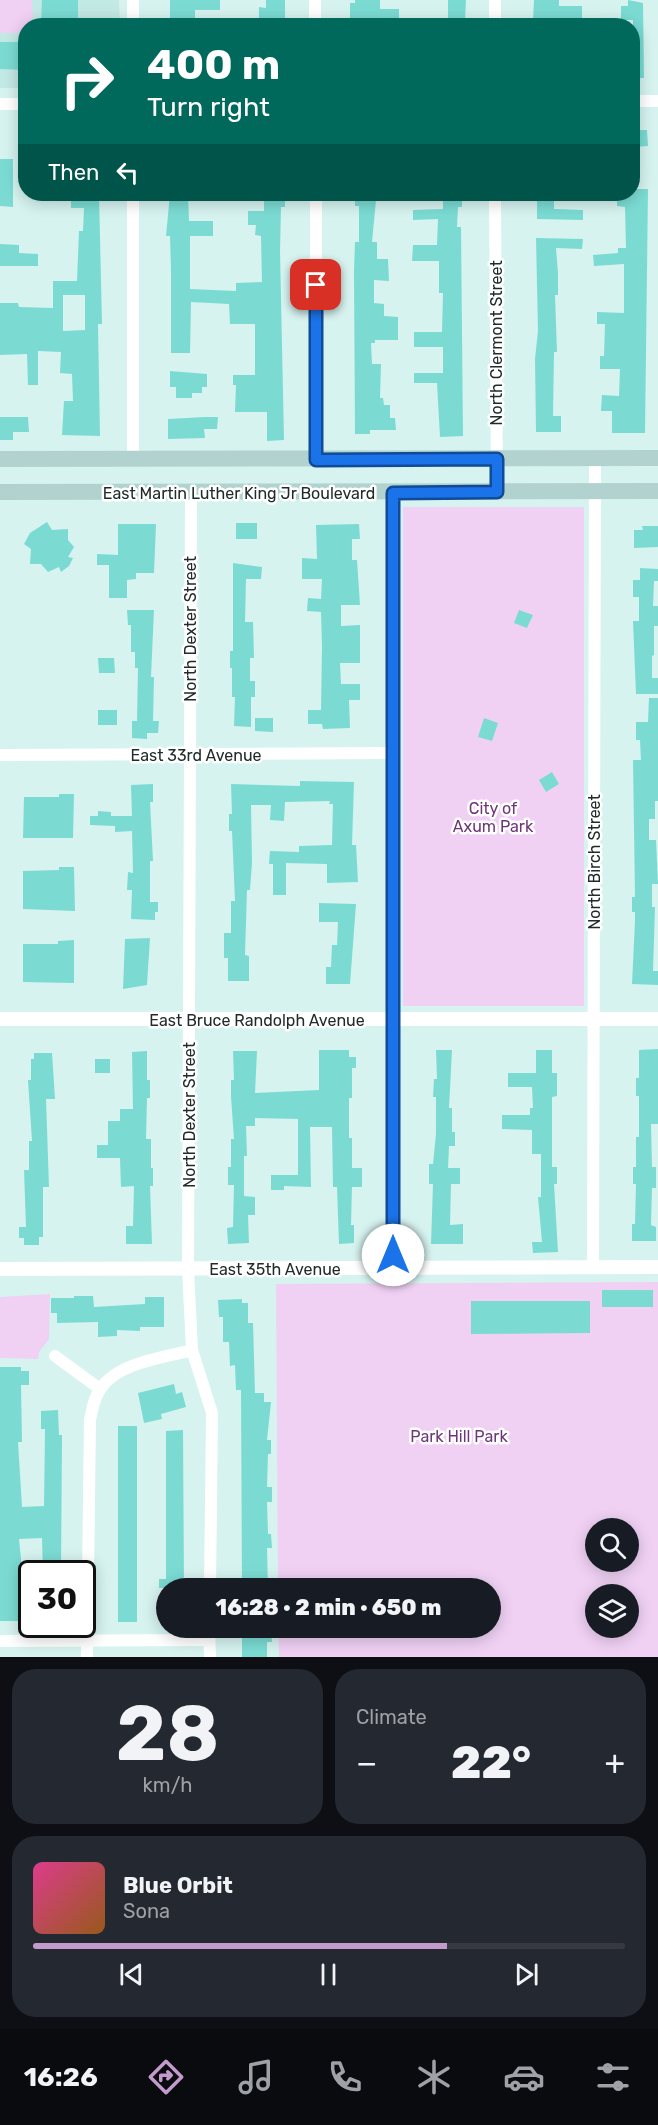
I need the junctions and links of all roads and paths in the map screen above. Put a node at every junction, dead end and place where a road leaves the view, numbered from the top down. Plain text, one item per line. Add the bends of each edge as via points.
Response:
1 (134, 0) edge
2 (315, 0) edge
3 (495, 0) edge
4 (134, 18) edge
5 (315, 18) edge
6 (495, 18) edge
7 (640, 101) edge
8 (658, 101) edge
9 (0, 104) edge
10 (18, 104) edge
11 (133, 201) edge
12 (316, 201) edge
13 (495, 201) edge
14 (316, 453) junction
15 (133, 454) junction
16 (595, 458) junction
17 (658, 458) edge
18 (0, 459) edge
19 (497, 459) junction
20 (658, 491) edge
21 (0, 492) edge
22 (497, 492) junction
23 (595, 492) junction
24 (393, 493) junction
25 (191, 494) junction
26 (392, 753) junction
27 (0, 755) edge
28 (190, 755) junction
29 (0, 1019) edge
30 (594, 1019) junction
31 (658, 1019) edge
32 (189, 1020) junction
33 (392, 1020) junction
34 (658, 1267) edge
35 (593, 1268) junction
36 (0, 1269) edge
37 (393, 1269) junction
38 (188, 1270) junction
39 (192, 1350) junction
40 (55, 1356) dead end
41 (100, 1389) junction
42 (210, 1578) edge
43 (156, 1637) edge
44 (209, 1638) edge
45 (0, 1641) edge
46 (86, 1641) junction
47 (87, 1657) edge
48 (210, 1657) edge

1 - 4 street
2 - 5 street
3 - 6 street
7 - 8 street
9 - 10 street
11 - 15 street
12 - 14 street
13 - 19 street, North Clermont Street
14 - 15 main road, East Martin Luther King Jr Boulevard
14 - 19 main road, East Martin Luther King Jr Boulevard
15 - 18 main road, East Martin Luther King Jr Boulevard
16 - 17 main road, East Martin Luther King Jr Boulevard
16 - 19 main road, East Martin Luther King Jr Boulevard
16 - 23 street, North Birch Street
19 - 22 street, North Clermont Street
20 - 23 main road, East Martin Luther King Jr Boulevard
21 - 25 main road, East Martin Luther King Jr Boulevard
22 - 23 main road, East Martin Luther King Jr Boulevard
22 - 24 main road, East Martin Luther King Jr Boulevard
23 - 30 street, North Birch Street
24 - 25 main road, East Martin Luther King Jr Boulevard
24 - 26 street
25 - 28 street, North Dexter Street
26 - 28 street, East 33rd Avenue
26 - 33 street
27 - 28 street, East 33rd Avenue
28 - 32 street, North Dexter Street
29 - 32 street, East Bruce Randolph Avenue
30 - 31 street, East Bruce Randolph Avenue
30 - 33 street, East Bruce Randolph Avenue
30 - 35 street, North Birch Street
32 - 33 street, East Bruce Randolph Avenue
32 - 38 street, North Dexter Street
33 - 37 street
34 - 35 street, East 35th Avenue
35 - 37 street, East 35th Avenue
36 - 38 street, East 35th Avenue
37 - 38 street, East 35th Avenue
38 - 39 street, North Dexter Street
39 - 41 street via 123,1370
39 - 42 street, North Dexter Street via 212,1413
40 - 41 street
41 - 46 street via 90,1420
43 - 46 street
44 - 48 street
45 - 46 street
46 - 47 street

